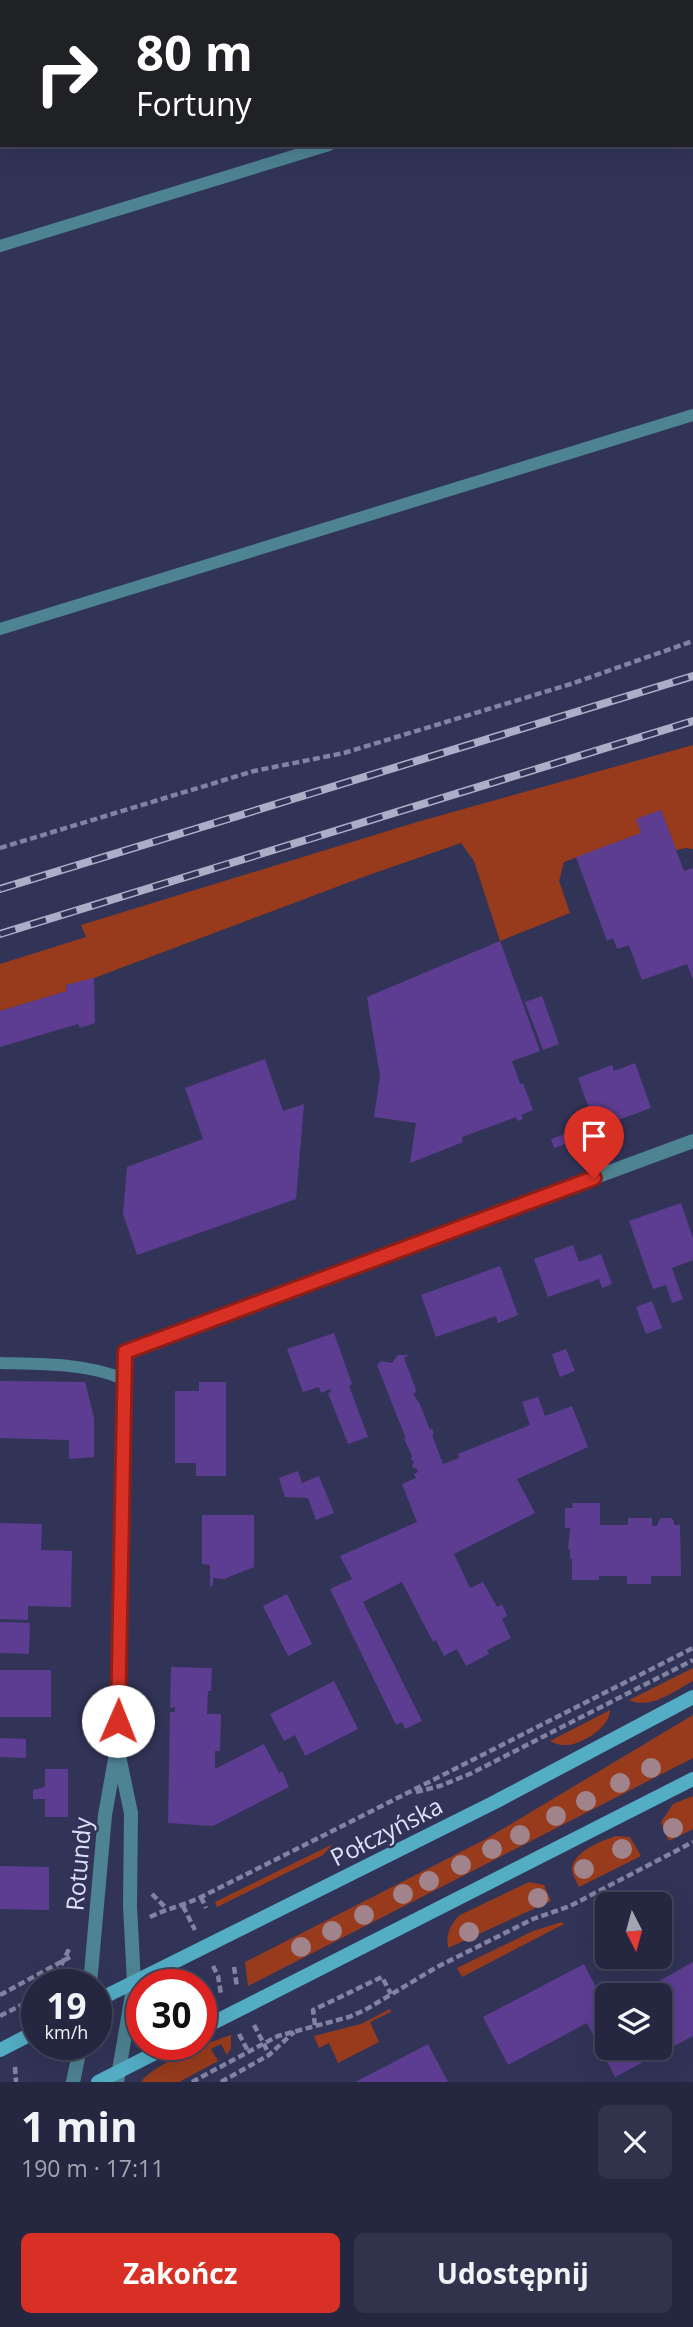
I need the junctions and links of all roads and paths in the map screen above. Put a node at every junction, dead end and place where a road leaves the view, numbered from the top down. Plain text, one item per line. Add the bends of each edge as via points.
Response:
1 (322, 147) edge
2 (0, 246) edge
3 (693, 415) edge
4 (0, 629) edge
5 (693, 641) edge
6 (0, 848) edge
7 (693, 1141) edge
8 (0, 1363) edge
9 (123, 1379) junction
10 (693, 1648) edge
11 (693, 1660) edge
12 (693, 1697) edge
13 (117, 1748) junction
14 (693, 1779) edge
15 (408, 1794) junction
16 (693, 1842) edge
17 (148, 1888) dead end
18 (201, 1897) junction
19 (183, 1906) junction
20 (166, 1908) junction
21 (206, 1908) dead end
22 (156, 1914) dead end
23 (190, 1919) dead end
24 (75, 1938) dead end
25 (72, 1956) dead end
26 (63, 1961) junction
27 (234, 1967) dead end
28 (59, 1969) edge
29 (91, 1969) edge
30 (133, 1969) edge
31 (162, 1969) edge
32 (218, 1976) dead end
33 (237, 1990) dead end
34 (0, 1994) edge
35 (391, 1994) junction
36 (221, 2000) dead end
37 (21, 2005) edge
38 (0, 2016) edge
39 (217, 2021) edge
40 (253, 2024) dead end
41 (315, 2025) junction
42 (126, 2030) edge
43 (237, 2031) dead end
44 (294, 2031) junction
45 (21, 2039) edge
46 (263, 2043) junction
47 (0, 2050) edge
48 (248, 2051) junction
49 (269, 2055) junction
50 (77, 2060) edge
51 (146, 2060) edge
52 (118, 2077) edge
53 (74, 2082) edge
54 (98, 2082) edge
55 (192, 2082) edge
56 (221, 2082) edge

1 - 2 lane
3 - 4 lane
5 - 6 path via 574,683 344,753 254,771
7 - 9 street, Rotundy via 125,1352
8 - 9 lane via 92,1370
9 - 13 street, Rotundy
10 - 15 path
11 - 15 path via 472,1773
12 - 31 main road, Połczyńska
13 - 29 street, Rotundy via 105,1815
13 - 30 street, Rotundy via 131,1813
14 - 39 main road
15 - 18 path
16 - 35 path
17 - 20 path
18 - 19 path
18 - 21 path
19 - 20 path
19 - 23 path
20 - 22 path
24 - 26 path
25 - 26 path
26 - 28 path
26 - 34 path
27 - 33 path
32 - 36 path
35 - 41 path via 349,2017
35 - 41 path via 382,1977 313,2010
37 - 38 path
40 - 46 path
41 - 44 path
42 - 52 street, Rotundy
43 - 48 path
44 - 46 path
44 - 49 path
45 - 47 main road
46 - 48 path
46 - 49 path
48 - 55 path
49 - 56 path
50 - 53 street
51 - 52 main road
52 - 54 main road

